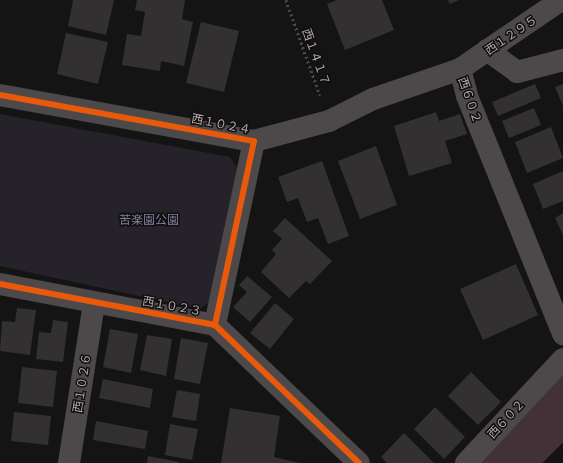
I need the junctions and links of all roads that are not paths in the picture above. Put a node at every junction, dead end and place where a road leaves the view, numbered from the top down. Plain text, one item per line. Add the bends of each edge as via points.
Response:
1 (561, 0) edge
2 (487, 50) junction
3 (563, 60) edge
4 (460, 69) junction
5 (0, 95) edge
6 (254, 141) junction
7 (0, 284) edge
8 (94, 304) junction
9 (215, 325) junction
10 (563, 334) edge
11 (563, 359) edge
12 (69, 463) edge
13 (359, 463) edge
14 (466, 463) edge

1 - 2 street, 西１２９５
2 - 3 street via 516,72
2 - 4 street, 西１２９５
4 - 6 street, 西６０２ via 374,99 330,121
4 - 10 street, 西６０２ via 467,96
5 - 6 street, 西１０２４
6 - 9 street, 西１０２４
7 - 8 street, 西１０２３
8 - 9 street, 西１０２３
8 - 12 street, 西１０２６
9 - 13 street, 西１０２３
11 - 14 street, 西６０２

